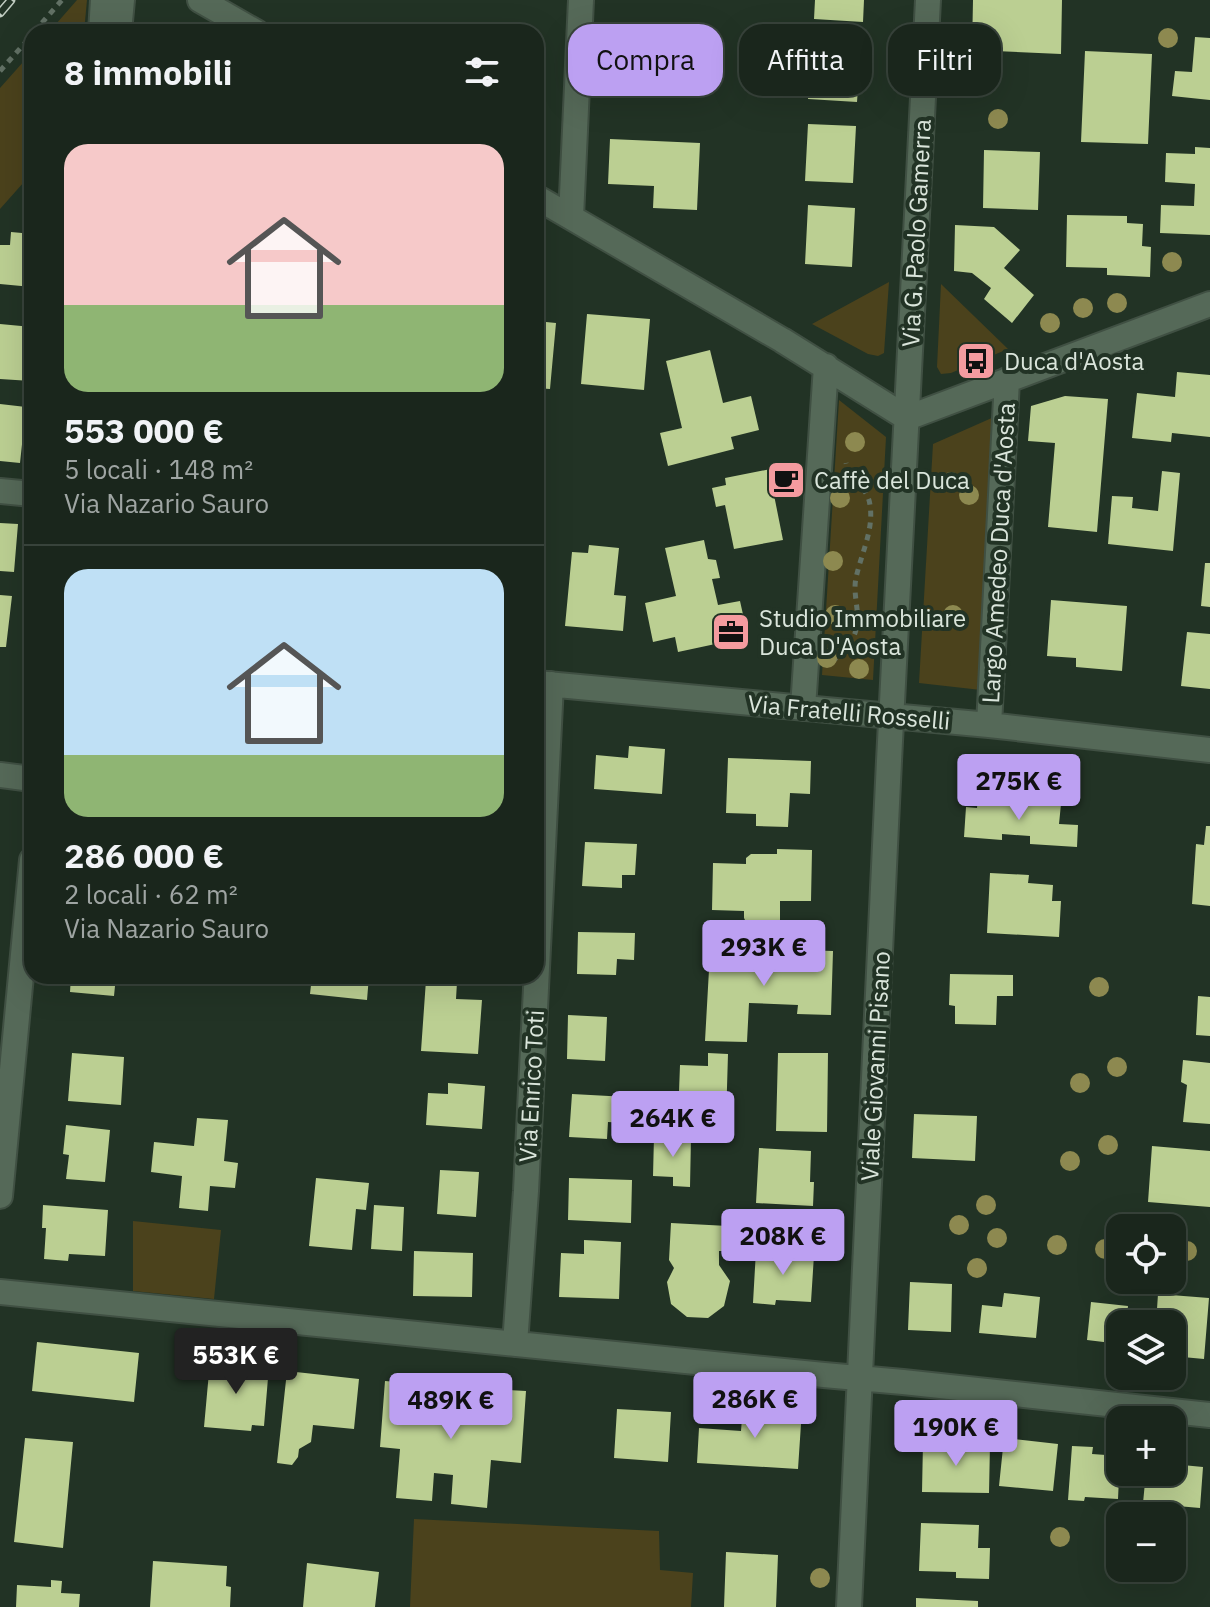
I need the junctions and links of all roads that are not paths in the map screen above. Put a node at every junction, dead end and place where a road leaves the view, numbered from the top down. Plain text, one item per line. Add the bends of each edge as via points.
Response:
1 (103, 0) edge
2 (122, 0) edge
3 (200, 0) edge
4 (581, 0) edge
5 (928, 0) edge
6 (102, 24) edge
7 (120, 24) edge
8 (242, 24) edge
9 (544, 202) edge
10 (571, 217) junction
11 (1210, 304) edge
12 (826, 366) junction
13 (1007, 380) junction
14 (907, 418) junction
15 (0, 491) edge
16 (24, 493) edge
17 (544, 684) edge
18 (814, 709) junction
19 (892, 717) junction
20 (989, 725) junction
21 (1210, 750) edge
22 (0, 775) edge
23 (24, 778) edge
24 (24, 907) edge
25 (533, 984) edge
26 (10, 990) edge
27 (0, 1196) edge
28 (0, 1292) edge
29 (515, 1344) junction
30 (860, 1378) junction
31 (1210, 1415) edge
32 (849, 1607) edge

1 - 6 street
2 - 7 street
3 - 8 street
4 - 10 street
5 - 14 street, Via G. Paolo Gamerra
9 - 10 street
10 - 12 street
11 - 13 street
12 - 14 street
12 - 18 street
13 - 14 street
13 - 20 street, Largo Amedeo Duca d'Aosta
14 - 19 street
15 - 16 street
17 - 18 street, Via Fratelli Rosselli
18 - 19 street, Via Fratelli Rosselli
19 - 20 street, Via Fratelli Rosselli
19 - 30 street, Viale Giovanni Pisano
20 - 21 street, Via Fratelli Rosselli
22 - 23 street
24 - 26 street
25 - 29 street, Via Enrico Toti
26 - 27 street
28 - 29 street
29 - 30 street
30 - 31 street
30 - 32 street, Viale Giovanni Pisano

